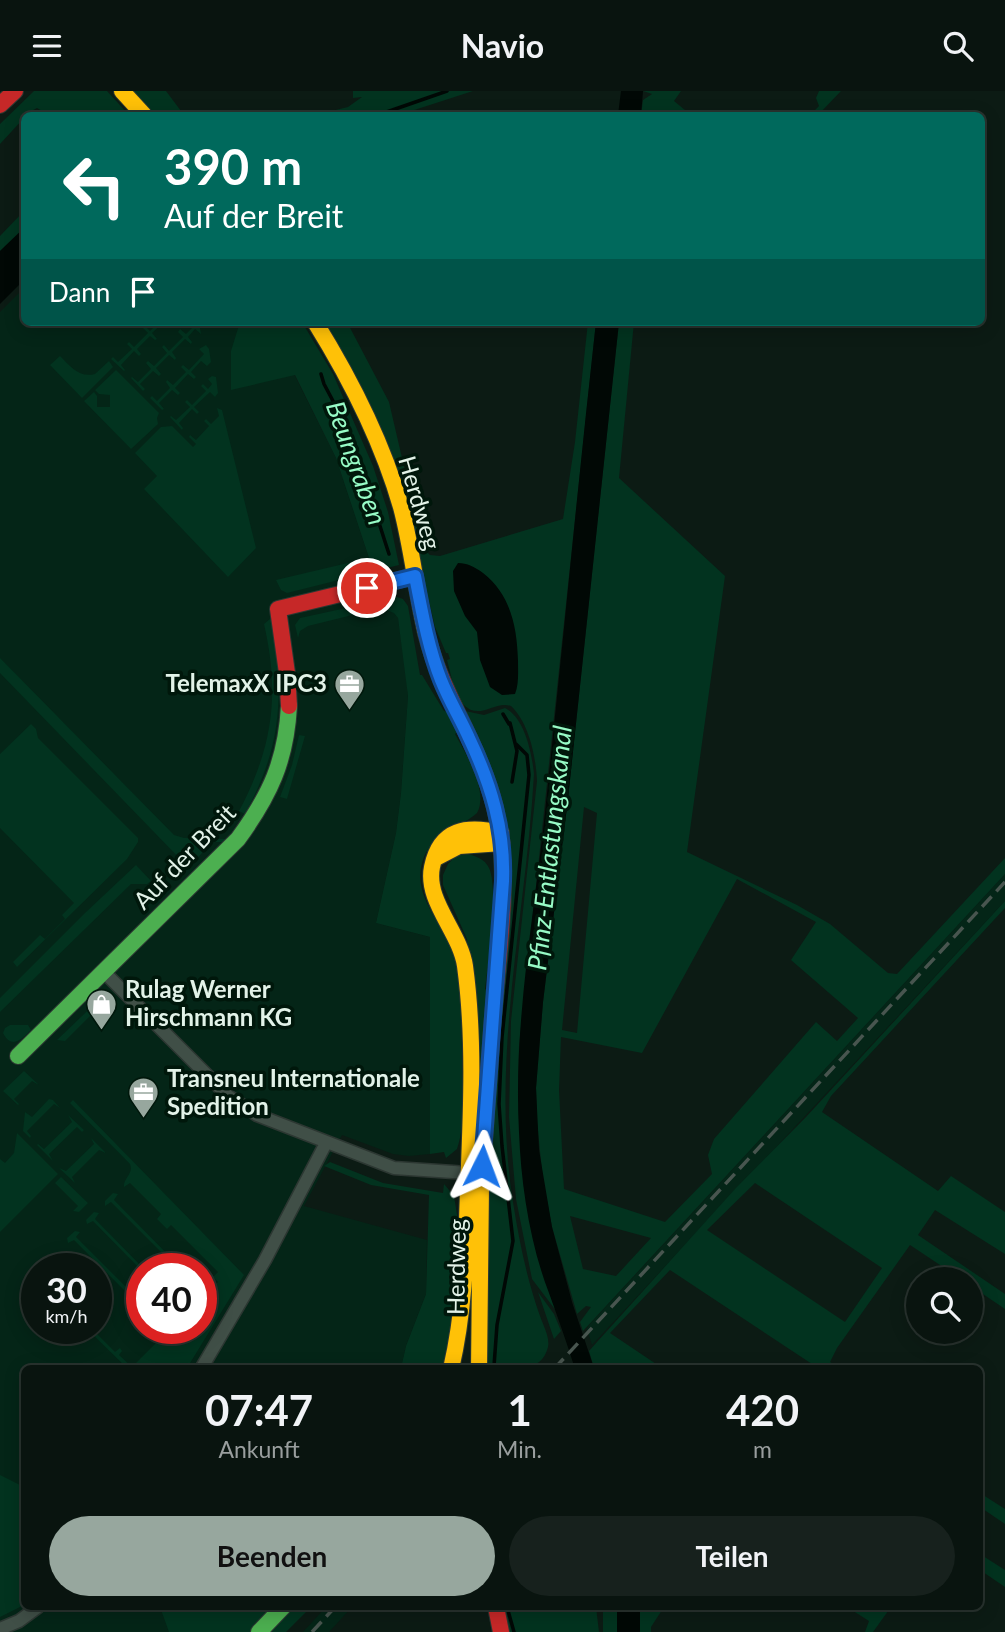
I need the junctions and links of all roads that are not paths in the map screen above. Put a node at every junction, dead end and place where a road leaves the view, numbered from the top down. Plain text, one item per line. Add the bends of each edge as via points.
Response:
1 (15, 91) edge
2 (122, 91) edge
3 (0, 105) edge
4 (141, 112) edge
5 (317, 326) edge
6 (415, 576) junction
7 (491, 792) junction
8 (467, 828) junction
9 (501, 838) junction
10 (435, 860) junction
11 (104, 972) junction
12 (18, 1056) dead end
13 (326, 1143) junction
14 (468, 1173) junction
15 (203, 1365) edge
16 (452, 1365) edge
17 (479, 1365) edge
18 (34, 1610) edge
19 (280, 1610) edge
20 (497, 1610) edge
21 (0, 1629) edge
22 (259, 1632) edge
23 (501, 1632) edge

1 - 3 main road
2 - 4 main road
5 - 6 main road, Herdweg via 355,391 382,453 405,524
6 - 7 main road, Herdweg via 434,661
6 - 11 main road, Auf der Breit via 278,609 289,719 279,772 267,801 238,839
7 - 8 main road via 480,816
7 - 9 main road, Herdweg
8 - 9 main road via 479,827
8 - 10 main road via 445,838
9 - 10 main road via 458,845
9 - 17 main road, Herdweg via 503,881 481,1186
10 - 14 main road via 431,877 434,895 460,944 466,977
11 - 12 main road, Auf der Breit
11 - 13 street via 228,1096 257,1115
13 - 14 street via 394,1168
13 - 15 street
14 - 16 main road via 464,1300
18 - 21 street
19 - 22 main road
20 - 23 main road

